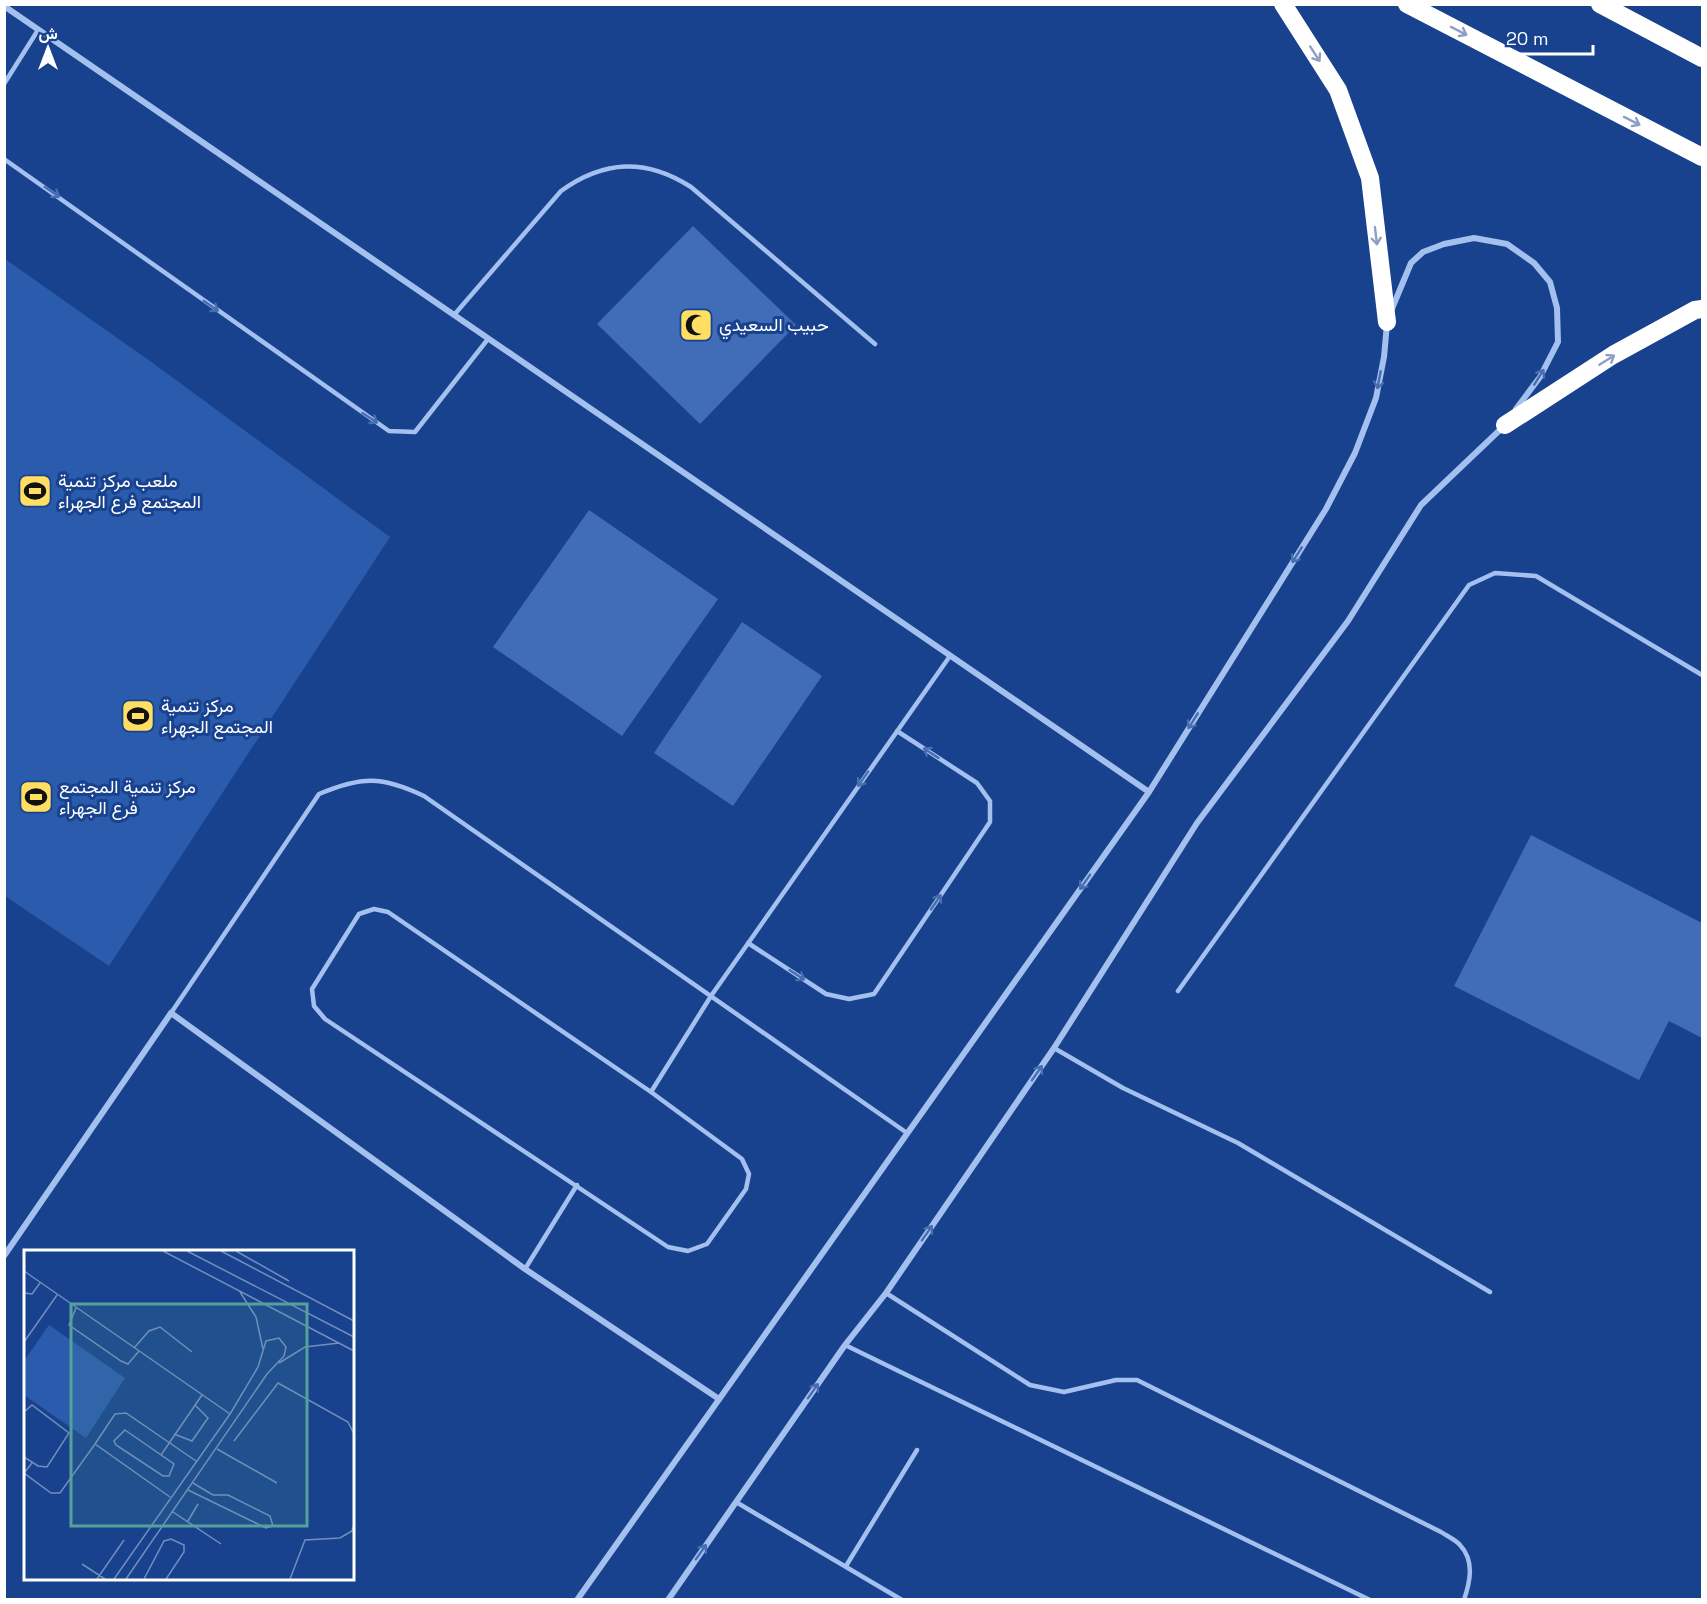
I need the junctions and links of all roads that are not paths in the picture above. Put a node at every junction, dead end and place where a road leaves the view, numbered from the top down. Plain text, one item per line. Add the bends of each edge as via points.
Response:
1 (1283, 4) edge
2 (1407, 4) edge
3 (1600, 4) edge
4 (4, 6) edge
5 (38, 30) junction
6 (1702, 58) edge
7 (4, 84) edge
8 (1702, 157) edge
9 (4, 159) edge
10 (1702, 309) edge
11 (454, 315) junction
12 (1387, 322) junction
13 (488, 339) junction
14 (875, 344) dead end
15 (1505, 425) junction
16 (950, 656) junction
17 (1702, 675) edge
18 (897, 731) junction
19 (1149, 792) junction
20 (748, 943) junction
21 (1178, 991) dead end
22 (711, 996) junction
23 (171, 1013) junction
24 (1054, 1048) junction
25 (651, 1092) junction
26 (907, 1133) junction
27 (577, 1185) junction
28 (4, 1256) edge
29 (525, 1269) junction
30 (1490, 1292) dead end
31 (886, 1293) junction
32 (845, 1345) junction
33 (719, 1399) junction
34 (917, 1450) dead end
35 (736, 1502) junction
36 (846, 1566) junction
37 (577, 1599) edge
38 (668, 1599) edge
39 (902, 1599) edge
40 (1370, 1599) edge
41 (1464, 1599) edge

1 -> 12 highway via 1338,90 1370,178
2 -> 8 highway
3 - 6 highway
4 - 5 street
5 - 7 lane
5 - 11 street
9 -> 13 lane via 389,431 415,432
15 -> 10 highway via 1613,356
11 - 13 street
11 - 14 lane via 561,191 599,170 643,167 676,177 691,187
15 -> 12 street via 1540,377 1558,342 1557,308 1550,282 1534,263 1507,244 1474,238 1423,252 1411,263
12 -> 19 street via 1376,398 1355,453 1326,508
13 - 16 street
15 - 24 street via 1421,505 1348,621 1197,823
16 - 18 lane
16 - 19 street
17 - 21 lane via 1536,576 1495,573 1469,585
18 -> 20 lane
20 -> 18 lane via 826,994 849,999 874,994 990,822 990,801 977,783
19 -> 26 street
20 - 22 lane
22 - 23 lane via 424,796 399,784 372,780 344,784 319,794
22 - 25 lane
22 - 26 lane
23 - 28 street
23 - 29 street
24 - 30 lane via 1123,1088 1238,1143
31 -> 24 street
25 - 27 lane via 742,1159 749,1174 746,1190 707,1244 688,1251 669,1247
25 - 27 lane via 388,912 374,909 359,914 312,989 314,1006 325,1019
26 - 33 street
27 - 29 lane
29 - 33 street
31 - 32 street
31 - 41 lane via 1030,1385 1064,1392 1116,1380 1137,1380 1441,1532 1461,1545 1469,1560 1471,1578
35 -> 32 street
32 - 40 lane
33 - 37 street
34 - 36 lane
35 - 36 lane
38 -> 35 street
36 - 39 lane

